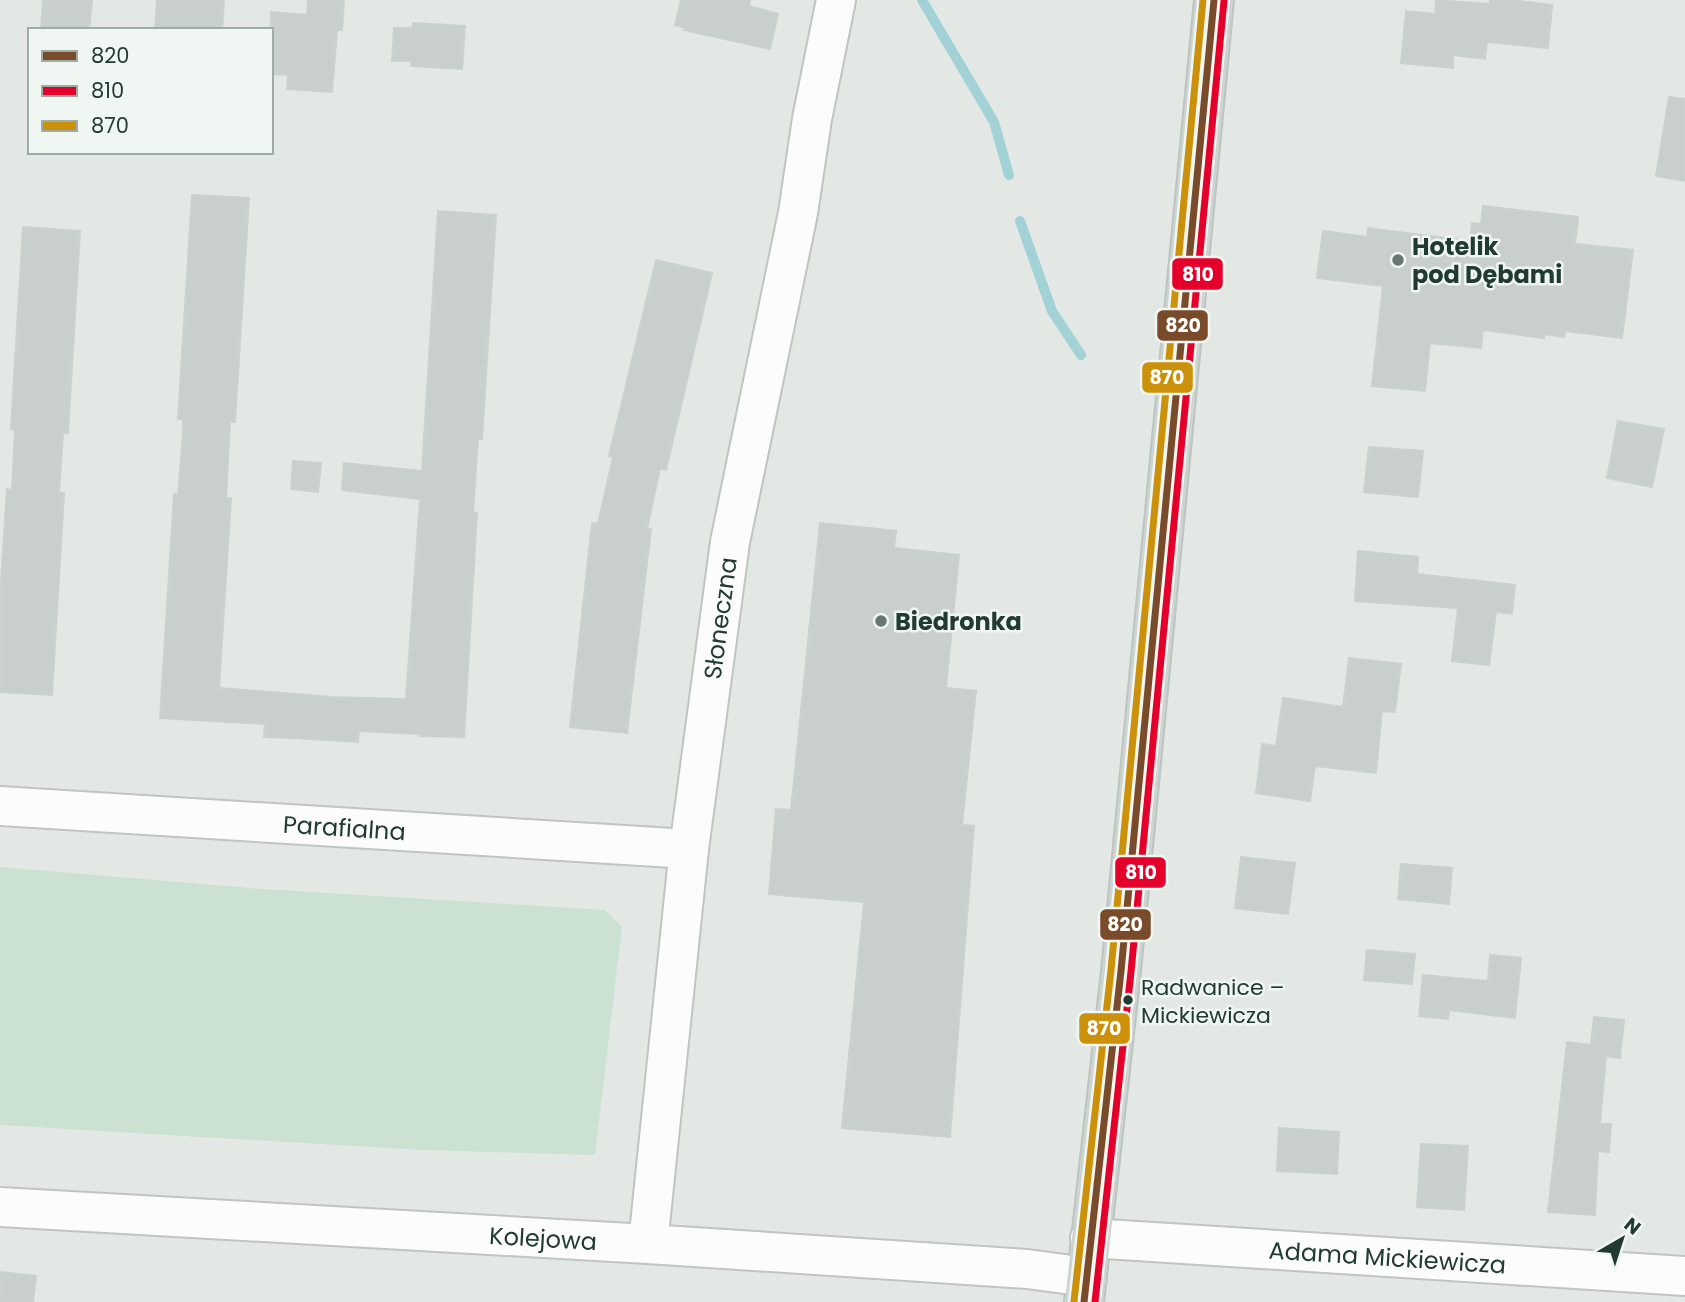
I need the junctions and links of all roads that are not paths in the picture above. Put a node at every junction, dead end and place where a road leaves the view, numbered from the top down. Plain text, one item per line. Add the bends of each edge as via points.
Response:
1 (836, 0) edge
2 (1214, 0) edge
3 (0, 806) edge
4 (689, 849) junction
5 (0, 1207) edge
6 (1090, 1238) junction
7 (648, 1244) junction
8 (1685, 1276) edge
9 (1086, 1290) edge

1 - 4 street, Słoneczna via 798,213 730,542
2 - 6 main road via 1121,971
3 - 4 street, Parafialna
4 - 7 street, Słoneczna
5 - 7 street, Kolejowa
6 - 8 street, Adama Mickiewicza
6 - 9 main road
7 - 9 street, Kolejowa via 1027,1269

